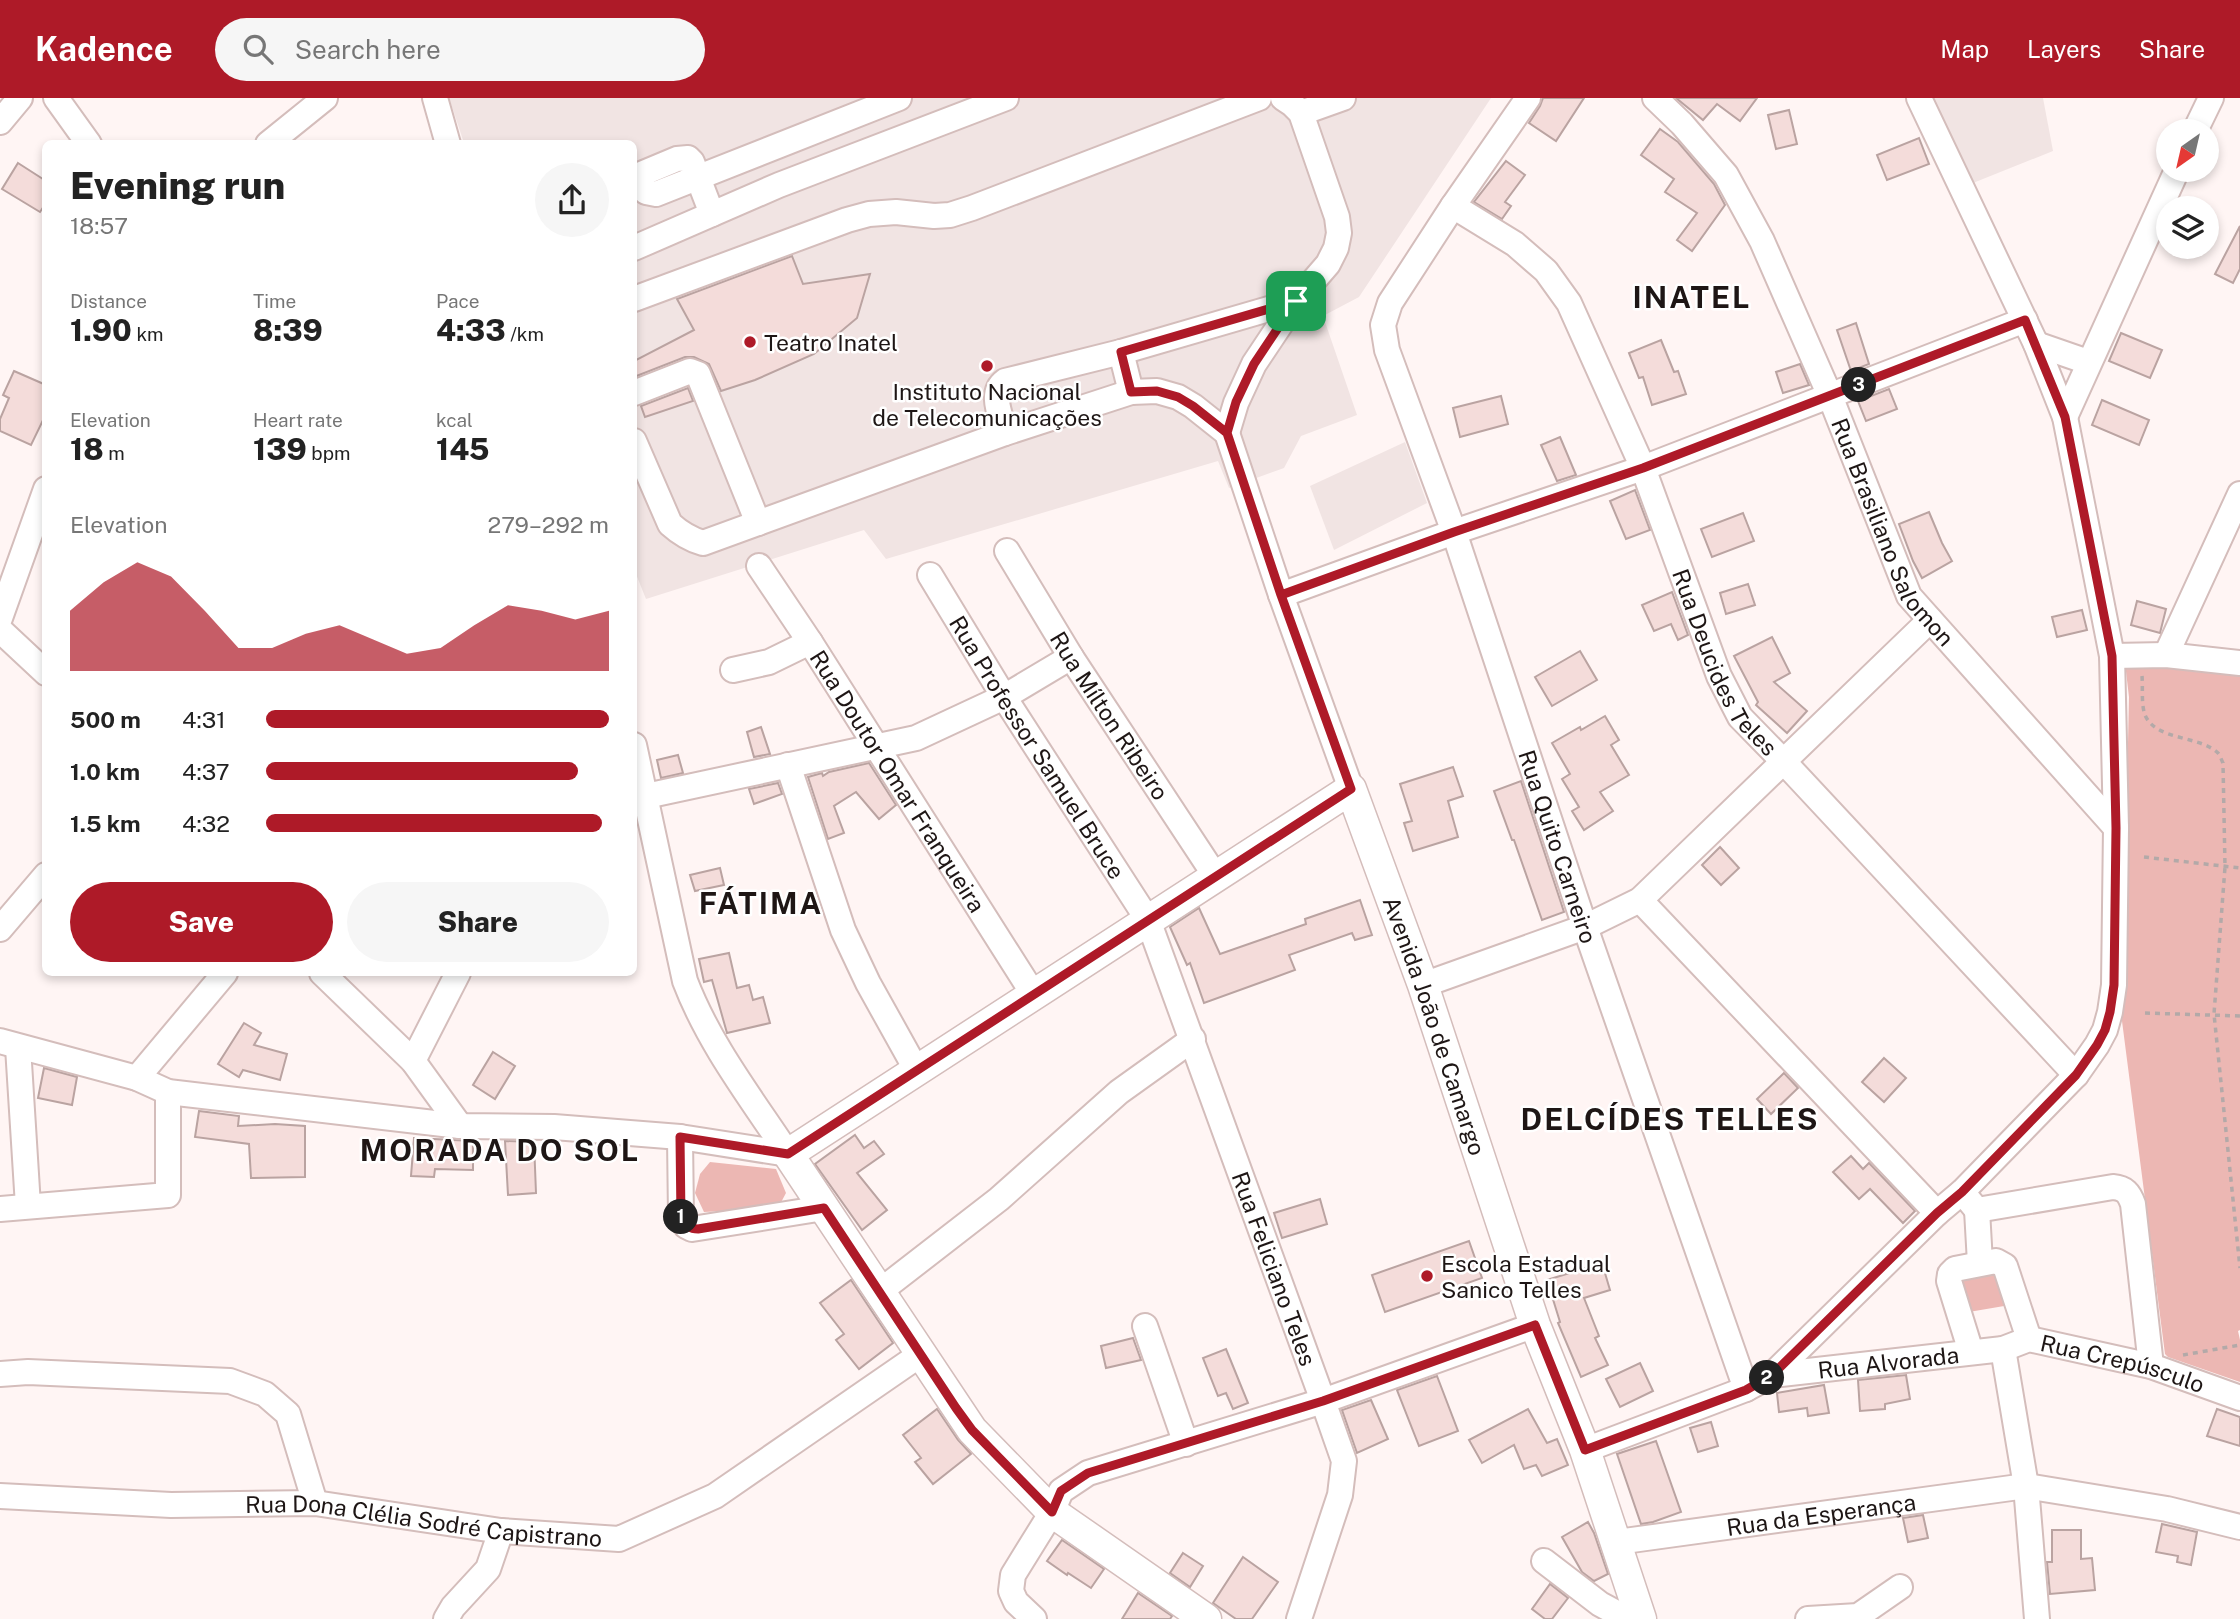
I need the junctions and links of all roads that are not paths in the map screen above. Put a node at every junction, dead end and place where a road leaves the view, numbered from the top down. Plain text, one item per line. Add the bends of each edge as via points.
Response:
1 (20, 98) edge
2 (56, 98) edge
3 (325, 98) edge
4 (435, 98) edge
5 (899, 98) edge
6 (1006, 98) edge
7 (1259, 98) edge
8 (1343, 98) edge
9 (1528, 98) edge
10 (1655, 98) edge
11 (1919, 98) edge
12 (2211, 98) edge
13 (1292, 106) edge
14 (956, 107) edge
15 (2201, 119) edge
16 (0, 122) edge
17 (86, 140) edge
18 (273, 140) edge
19 (447, 140) edge
20 (637, 175) edge
21 (698, 178) junction
22 (2171, 182) edge
23 (1453, 206) junction
24 (712, 214) junction
25 (637, 247) edge
26 (637, 298) edge
27 (1296, 301) junction
28 (2025, 320) junction
29 (2036, 344) junction
30 (1121, 352) junction
31 (2088, 362) junction
32 (637, 392) edge
33 (1131, 392) junction
34 (1830, 396) junction
35 (2065, 417) junction
36 (1005, 433) junction
37 (1227, 433) junction
38 (637, 448) edge
39 (1643, 468) junction
40 (2240, 494) edge
41 (42, 500) edge
42 (758, 523) junction
43 (1454, 532) junction
44 (1007, 551) dead end
45 (759, 566) dead end
46 (930, 575) dead end
47 (1281, 595) junction
48 (0, 618) edge
49 (1930, 620) junction
50 (0, 630) edge
51 (810, 642) junction
52 (2166, 655) junction
53 (2112, 656) junction
54 (1071, 657) junction
55 (2240, 663) edge
56 (42, 669) edge
57 (733, 670) dead end
58 (1004, 697) junction
59 (876, 745) junction
60 (1784, 762) junction
61 (788, 765) junction
62 (637, 767) edge
63 (640, 789) edge
64 (1351, 789) junction
65 (2116, 828) junction
66 (1216, 877) junction
67 (42, 880) edge
68 (1640, 900) junction
69 (1148, 920) junction
70 (1585, 928) junction
71 (0, 929) edge
72 (222, 976) edge
73 (325, 976) edge
74 (456, 976) edge
75 (1423, 985) junction
76 (1034, 995) junction
77 (1193, 1039) junction
78 (9, 1044) edge
79 (413, 1061) junction
80 (917, 1071) junction
81 (2076, 1075) junction
82 (137, 1077) junction
83 (168, 1092) junction
84 (460, 1126) junction
85 (680, 1137) junction
86 (788, 1154) junction
87 (1970, 1201) junction
88 (29, 1206) junction
89 (824, 1208) junction
90 (0, 1209) edge
91 (1937, 1213) junction
92 (1980, 1264) junction
93 (879, 1293) junction
94 (1535, 1325) junction
95 (1146, 1326) dead end
96 (2029, 1339) junction
97 (2003, 1349) junction
98 (1972, 1352) junction
99 (921, 1354) junction
100 (2151, 1366) junction
101 (0, 1374) edge
102 (1772, 1375) junction
103 (1746, 1390) junction
104 (2240, 1398) edge
105 (1323, 1401) junction
106 (1186, 1444) junction
107 (1585, 1450) junction
108 (2026, 1486) junction
109 (0, 1496) edge
110 (315, 1503) junction
111 (1052, 1512) junction
112 (2240, 1527) edge
113 (501, 1531) junction
114 (1617, 1542) junction
115 (1544, 1561) dead end
116 (1900, 1587) dead end
117 (1859, 1618) edge
118 (446, 1619) edge
119 (1034, 1619) edge
120 (1206, 1619) edge
121 (1299, 1619) edge
122 (1628, 1619) edge
123 (1641, 1619) edge
124 (1808, 1619) edge
125 (2037, 1619) edge

1 - 16 street
2 - 17 street
3 - 18 street
4 - 19 street
5 - 21 street
6 - 14 street
7 - 26 street via 972,208 950,215 897,212 858,217
8 - 13 street
9 - 23 street
10 - 34 street, Rua Brasiliano Salomon via 1726,175 1762,241
11 - 28 street
12 - 15 street
13 - 27 street via 1337,217 1339,233 1328,264
14 - 24 street
20 - 21 street via 684,157 692,162
21 - 24 street
22 - 31 street
23 - 39 street, Rua Deucides Teles via 1515,244 1546,271 1569,303
23 - 43 street, Rua Quito Carneiro via 1390,303 1383,325 1387,350
24 - 25 street
27 - 30 street
27 - 37 street via 1254,364
28 - 29 street
28 - 34 street
29 - 31 street
29 - 35 street
30 - 33 street
30 - 36 street via 1005,381 996,392
31 - 35 street
32 - 42 street via 690,371 698,374
33 - 36 street
33 - 37 street via 1157,391 1178,397
34 - 39 street
34 - 49 street, Rua Brasiliano Salomon via 1909,596
35 - 53 street
36 - 42 street
37 - 47 street, Avenida João de Camargo
38 - 42 street via 670,523 691,540 703,543
39 - 43 street
39 - 60 street, Rua Deucides Teles via 1719,676 1740,718
40 - 52 street
41 - 48 street
43 - 47 street
43 - 70 street, Rua Quito Carneiro
44 - 54 street, Rua Mílton Ribeiro
45 - 51 street, Rua Doutor Omar Franqueira
46 - 58 street, Rua Professor Samuel Bruce
47 - 64 street, Avenida João de Camargo
49 - 60 street
49 - 65 street, Rua Brasiliano Salomon
50 - 56 street
51 - 57 street via 769,662
51 - 59 street, Rua Doutor Omar Franqueira
52 - 53 street
52 - 55 street
53 - 65 street
54 - 58 street
54 - 66 street, Rua Mílton Ribeiro
58 - 59 street via 916,738
58 - 69 street, Rua Professor Samuel Bruce
59 - 61 street
59 - 76 street, Rua Doutor Omar Franqueira
60 - 68 street
60 - 81 street, Rua Deucides Teles
61 - 63 street
61 - 80 street via 843,930
62 - 63 street
63 - 86 street via 688,990 711,1038
64 - 66 main road
64 - 75 main road, Avenida João de Camargo
65 - 81 street via 2110,1012 2097,1045
66 - 69 main road
67 - 71 street
68 - 70 street
68 - 91 street
69 - 76 main road
69 - 77 street, Rua Feliciano Teles
70 - 75 street
70 - 103 street, Rua Quito Carneiro
72 - 82 street
73 - 79 street
74 - 79 street
75 - 94 main road, Avenida João de Camargo
76 - 80 main road
77 - 93 street via 1119,1092 999,1199
77 - 105 street, Rua Feliciano Teles
78 - 82 street
78 - 88 street
79 - 84 street
80 - 86 main road
81 - 87 street
82 - 83 street
83 - 84 street
83 - 88 street via 168,1195
84 - 85 street via 554,1127
85 - 86 street
85 - 89 street via 681,1218 692,1229
86 - 89 main road
87 - 91 street
87 - 92 street
87 - 100 street via 2113,1187 2124,1190 2133,1204
88 - 90 street
89 - 93 main road
91 - 102 street
92 - 96 street via 1996,1261 2005,1266
92 - 98 street via 1955,1269 1950,1275
93 - 99 main road
94 - 105 street
94 - 107 main road, Avenida João de Camargo
95 - 106 street
96 - 97 street, Rua Crepúsculo
96 - 100 street, Rua Crepúsculo
97 - 98 street, Rua Alvorada
97 - 108 street
98 - 102 street, Rua Alvorada
99 - 111 main road via 972,1430
99 - 113 street, Rua Dona Clélia Sodré Capistrano via 715,1496 619,1539
100 - 104 street, Rua Crepúsculo
101 - 110 street via 230,1381 265,1394 288,1414
102 - 103 street
103 - 107 street
105 - 106 street
105 - 121 street, Rua Feliciano Teles via 1344,1461 1340,1496
106 - 111 street via 1088,1473 1061,1491
107 - 114 main road, Avenida João de Camargo
108 - 112 street, Rua da Esperança via 2167,1509
108 - 114 street, Rua da Esperança
108 - 125 street
109 - 110 street, Rua Dona Clélia Sodré Capistrano via 171,1505
110 - 113 street, Rua Dona Clélia Sodré Capistrano
111 - 119 street via 1013,1575 1011,1591 1016,1602
111 - 120 main road
113 - 118 street via 488,1569
114 - 123 main road, Avenida João de Camargo
115 - 122 street via 1600,1604
116 - 117 street
117 - 124 street

